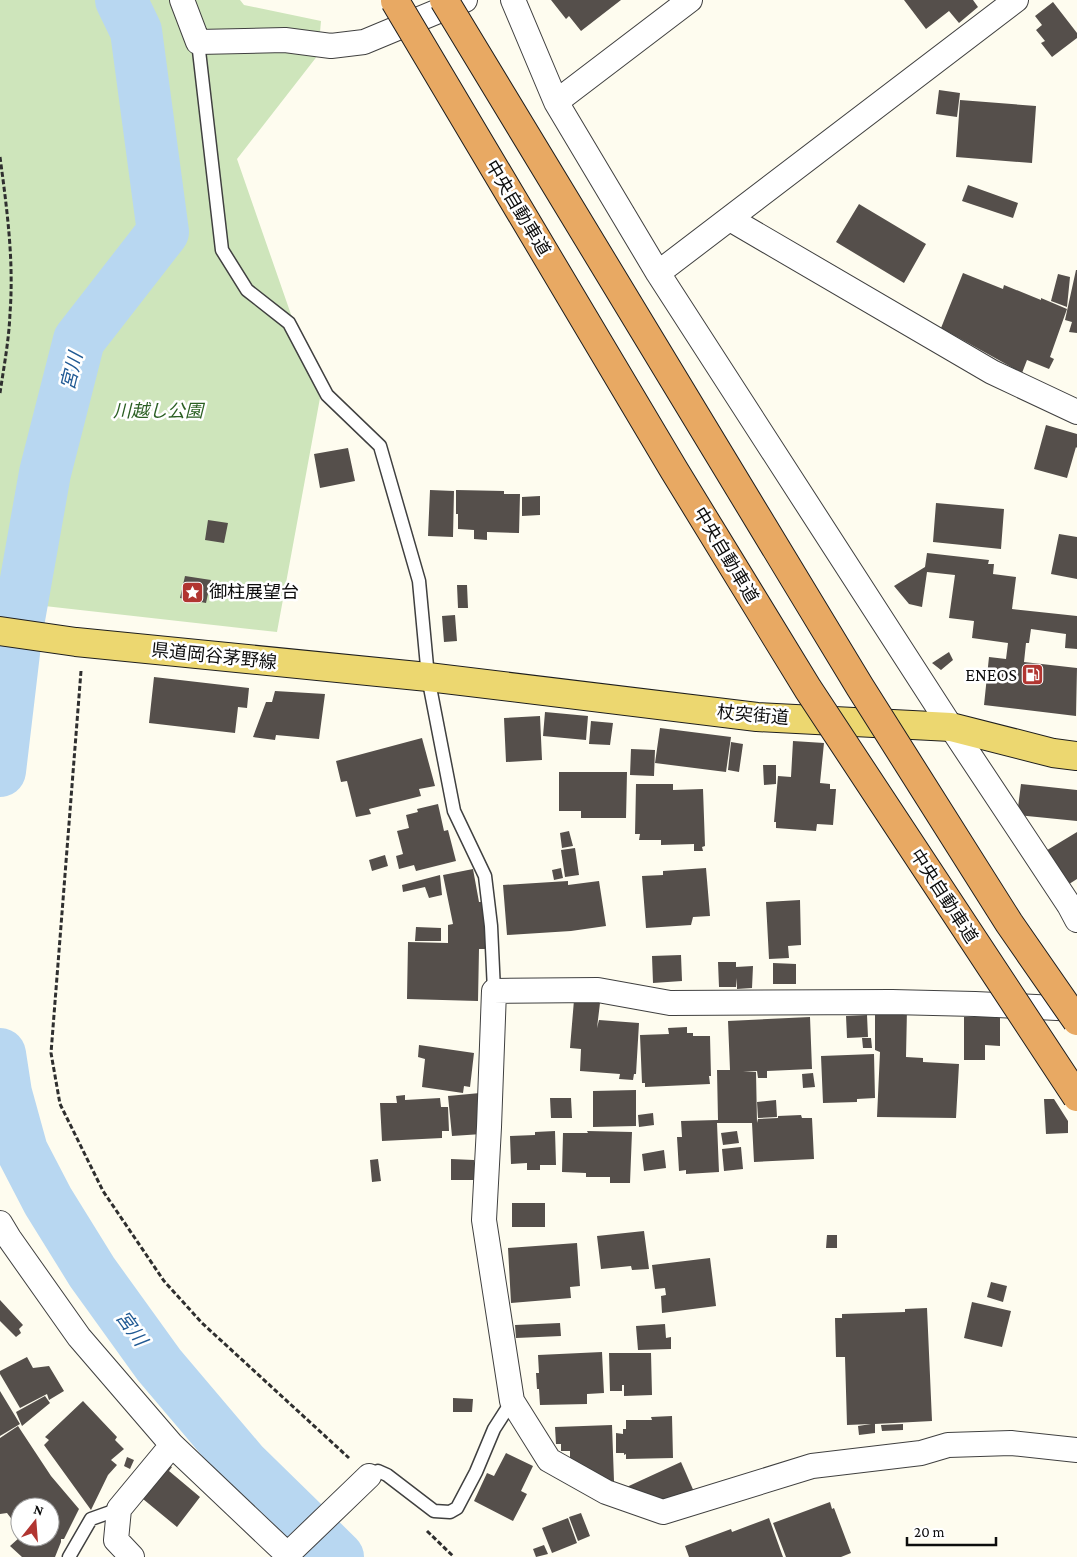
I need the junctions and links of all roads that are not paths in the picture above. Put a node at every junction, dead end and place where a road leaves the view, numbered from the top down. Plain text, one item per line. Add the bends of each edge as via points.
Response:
1 (182, 0) edge
2 (444, 0) edge
3 (464, 0) edge
4 (513, 0) edge
5 (690, 0) edge
6 (1016, 0) edge
7 (395, 1) edge
8 (198, 42) junction
9 (556, 102) junction
10 (730, 219) junction
11 (658, 273) junction
12 (1077, 412) edge
13 (0, 631) edge
14 (428, 677) junction
15 (952, 727) junction
16 (1077, 756) edge
17 (1077, 920) edge
18 (494, 990) junction
19 (1077, 1009) edge
20 (1077, 1021) edge
21 (1077, 1097) edge
22 (0, 1223) edge
23 (512, 1401) junction
24 (172, 1445) junction
25 (1077, 1450) edge
26 (365, 1479) joint
27 (119, 1510) junction
28 (291, 1553) edge
29 (69, 1557) edge
30 (132, 1557) edge

1 - 8 street
2 - 20 highway, bridge via 860,687 1009,923
3 - 8 street via 364,42 331,46 285,40
4 - 9 street
5 - 9 street
6 - 10 street
7 - 21 highway, 中央自動車道, bridge via 808,689
8 - 14 lane via 222,250 247,290 289,323 328,395 380,446 419,581
9 - 11 street
10 - 11 street
10 - 12 street via 992,372
11 - 15 street
13 - 14 main road, 県道岡谷茅野線 via 76,642
14 - 15 main road, 杖突街道 via 756,717
14 - 18 lane via 454,811 485,876
15 - 16 main road, 杖突街道 via 1053,753
15 - 17 street
18 - 19 street via 598,990 670,1004 910,1003
18 - 23 street via 484,1220
22 - 24 street via 79,1337
23 - 25 street via 549,1460 606,1492 663,1512 812,1466 921,1453 948,1445 1011,1443
23 - 26 lane via 494,1429 457,1508 450,1512 434,1511 378,1471
24 - 27 street
24 - 28 street
26 - 28 street
27 - 29 lane via 91,1519
27 - 30 street via 116,1540

